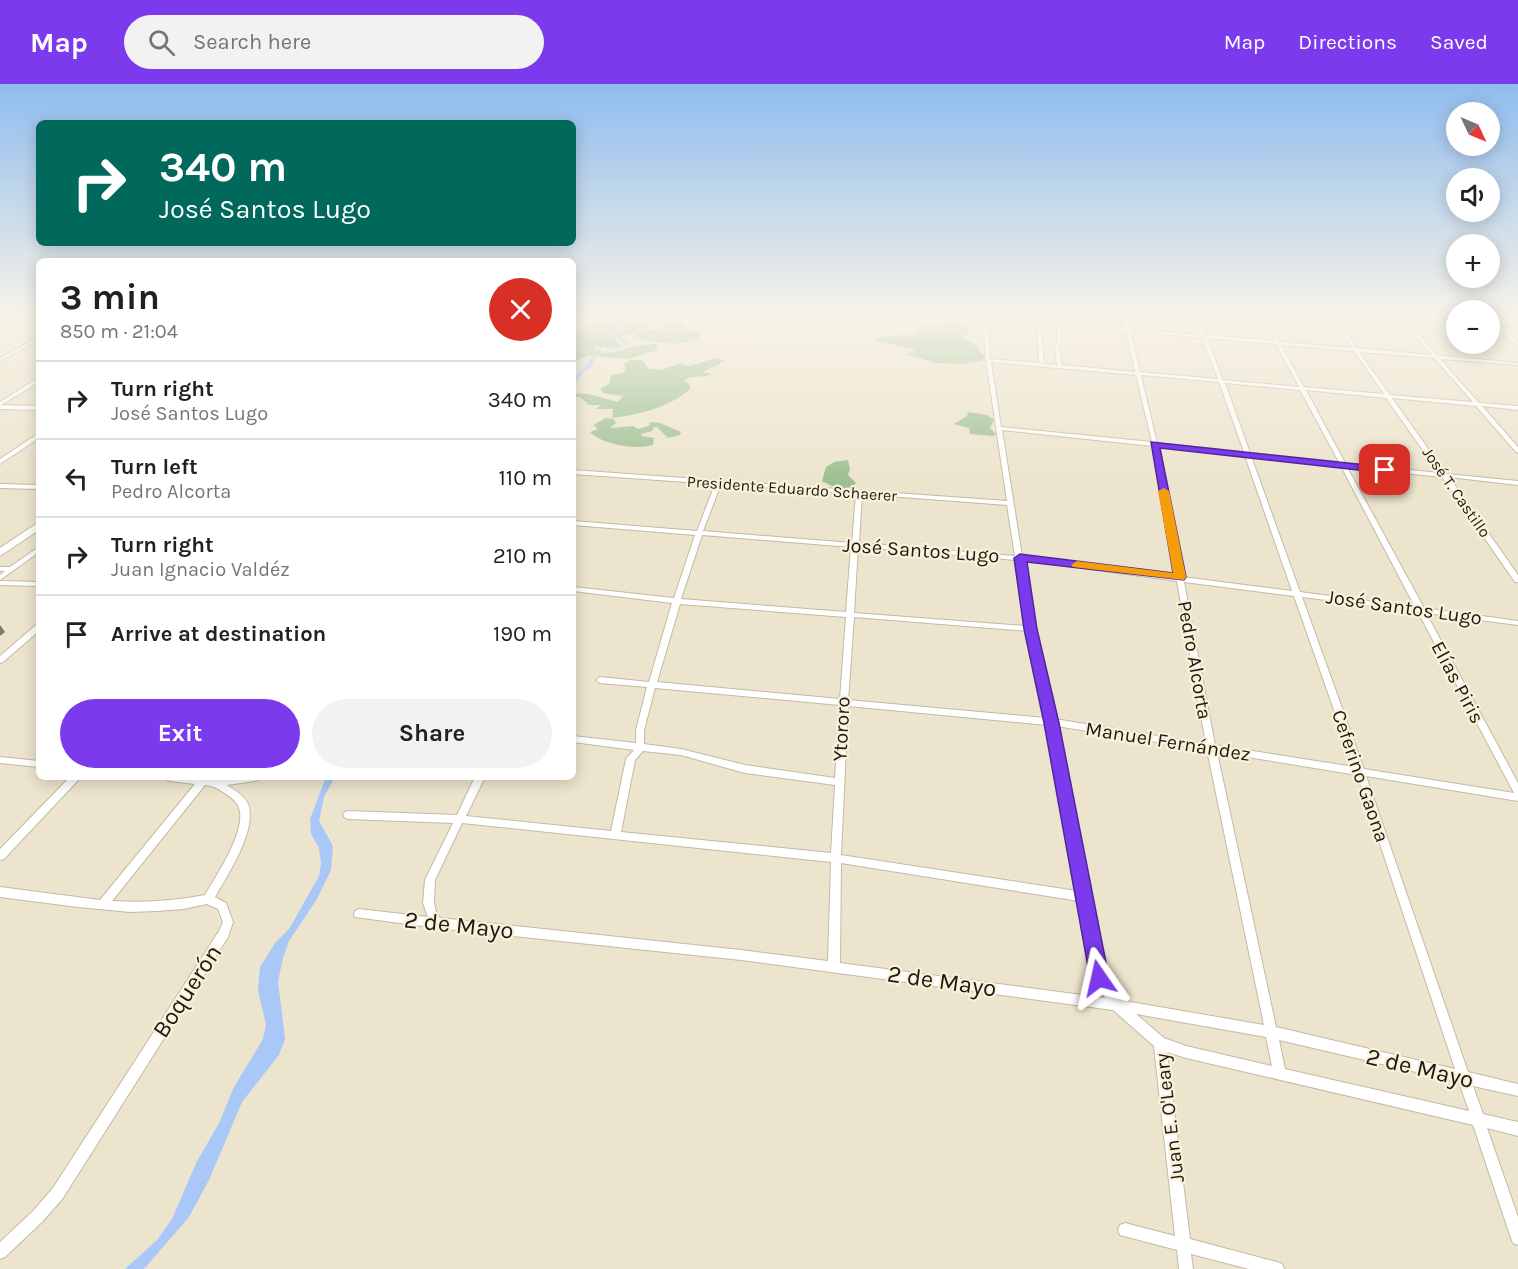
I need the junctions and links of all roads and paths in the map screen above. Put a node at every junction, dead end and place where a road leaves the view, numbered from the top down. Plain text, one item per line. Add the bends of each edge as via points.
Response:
1 (990, 372) edge
2 (1138, 372) edge
3 (1141, 372) edge
4 (1218, 372) edge
5 (1295, 372) edge
6 (1370, 372) edge
7 (1449, 372) edge
8 (1221, 380) junction
9 (36, 381) edge
10 (1303, 388) junction
11 (1388, 396) junction
12 (1477, 404) junction
13 (0, 405) edge
14 (36, 408) edge
15 (1518, 408) edge
16 (999, 428) junction
17 (36, 437) edge
18 (1155, 444) junction
19 (1518, 451) edge
20 (1248, 455) junction
21 (0, 462) edge
22 (1345, 465) junction
23 (576, 472) edge
24 (1446, 476) junction
25 (718, 483) junction
26 (1518, 483) edge
27 (0, 486) edge
28 (36, 487) edge
29 (859, 493) junction
30 (1011, 503) junction
31 (576, 523) edge
32 (36, 527) edge
33 (36, 533) edge
34 (698, 533) junction
35 (25, 535) junction
36 (855, 545) junction
37 (36, 551) edge
38 (0, 553) edge
39 (1020, 558) junction
40 (0, 569) edge
41 (12, 569) junction
42 (1180, 577) junction
43 (0, 579) edge
44 (1518, 580) edge
45 (0, 583) edge
46 (36, 584) edge
47 (576, 589) edge
48 (1297, 593) junction
49 (675, 601) junction
50 (1420, 610) junction
51 (849, 614) junction
52 (1518, 622) edge
53 (1030, 629) junction
54 (36, 630) edge
55 (0, 660) edge
56 (600, 680) dead end
57 (652, 685) junction
58 (842, 703) junction
59 (1051, 723) junction
60 (576, 740) edge
61 (1211, 747) junction
62 (640, 748) junction
63 (0, 760) edge
64 (36, 764) edge
65 (1360, 771) junction
66 (73, 780) edge
67 (204, 780) edge
68 (208, 780) edge
69 (236, 780) edge
70 (478, 780) edge
71 (838, 782) junction
72 (216, 783) junction
73 (1518, 792) edge
74 (1518, 797) edge
75 (348, 815) dead end
76 (458, 819) junction
77 (615, 836) junction
78 (0, 856) edge
79 (834, 858) junction
80 (0, 892) edge
81 (1084, 897) junction
82 (208, 899) junction
83 (103, 904) junction
84 (358, 914) dead end
85 (437, 922) junction
86 (834, 966) junction
87 (1116, 1005) junction
88 (1271, 1032) junction
89 (1160, 1043) junction
90 (1280, 1074) junction
91 (1464, 1079) junction
92 (1518, 1090) edge
93 (1479, 1120) junction
94 (1518, 1129) edge
95 (1125, 1230) dead end
96 (1518, 1238) edge
97 (1183, 1243) junction
98 (0, 1252) edge
99 (1186, 1269) edge
100 (1277, 1269) edge

1 - 16 street, Juan E. O'Leary
2 - 18 street, Pedro Alcorta
3 - 8 street
4 - 8 street, Ceferino Gaona
5 - 10 street, Elías Piris
6 - 11 street, José T. Castillo
7 - 12 street
8 - 10 street
8 - 20 street, Ceferino Gaona
9 - 13 street
10 - 11 street
10 - 22 street, Elías Piris
11 - 12 street
11 - 24 street, José T. Castillo
12 - 15 street
12 - 19 street
13 - 14 street
16 - 18 street
16 - 30 street, Juan E. O'Leary
17 - 21 street
18 - 20 street
18 - 42 street, Pedro Alcorta
20 - 22 street
20 - 48 street, Ceferino Gaona
22 - 24 street
22 - 50 street, Elías Piris
23 - 25 street, Presidente Eduardo Schaerer
24 - 26 street
24 - 44 street, José T. Castillo
25 - 29 street, Presidente Eduardo Schaerer
25 - 34 street
27 - 28 street
29 - 30 street, Presidente Eduardo Schaerer
29 - 36 street, Ytororo
30 - 39 street, Juan E. O'Leary
31 - 34 street, José Santos Lugo
32 - 35 highway
33 - 35 street
34 - 36 street, José Santos Lugo
34 - 49 street
35 - 38 highway
36 - 39 street, José Santos Lugo
36 - 51 street, Ytororo
37 - 41 street
39 - 42 street, José Santos Lugo
39 - 53 street, Juan E. O'Leary
40 - 41 street
41 - 43 street
42 - 48 street, José Santos Lugo
42 - 61 street, Pedro Alcorta
45 - 46 street
47 - 49 street
48 - 50 street, José Santos Lugo
48 - 65 street, Ceferino Gaona
49 - 51 street
49 - 57 street
50 - 52 street, José Santos Lugo
50 - 73 street, Elías Piris
51 - 53 street
51 - 58 street, Ytororo
53 - 59 street, Juan E. O'Leary
54 - 55 street
56 - 57 street, Manuel Fernández
57 - 58 street, Manuel Fernández
57 - 62 street via 640,730
58 - 59 street, Manuel Fernández
58 - 71 street, Ytororo
59 - 61 street, Manuel Fernández
59 - 81 street, Juan E. O'Leary
60 - 62 street
61 - 65 street, Manuel Fernández
61 - 88 street, Pedro Alcorta
62 - 71 street
62 - 77 street via 631,759
63 - 64 street
65 - 74 street, Manuel Fernández
65 - 91 street, Ceferino Gaona
66 - 78 street
67 - 83 street
68 - 72 street
69 - 72 street
70 - 76 street
71 - 79 street, Ytororo
72 - 82 street via 242,803 247,816 237,846
75 - 76 street
76 - 77 street
76 - 85 street via 430,880 429,912
77 - 79 street
79 - 81 street
79 - 86 street, Ytororo
80 - 83 street
81 - 87 street, Juan E. O'Leary via 1099,978
82 - 83 street via 130,907
82 - 98 street, Boquerón via 222,906 228,922 224,933 58,1193
84 - 85 street, 2 de Mayo
85 - 86 street, 2 de Mayo
86 - 87 street, 2 de Mayo
87 - 88 street, 2 de Mayo
87 - 89 street, Juan E. O'Leary
88 - 90 street, Pedro Alcorta
88 - 91 street, 2 de Mayo
89 - 90 street, 2 de Mayo
89 - 97 street, Juan E. O'Leary
90 - 93 street, 2 de Mayo
91 - 92 street, 2 de Mayo
91 - 93 street, Ceferino Gaona
93 - 94 street, 2 de Mayo
93 - 96 street, Ceferino Gaona
95 - 97 street
97 - 99 street, Juan E. O'Leary
97 - 100 street

